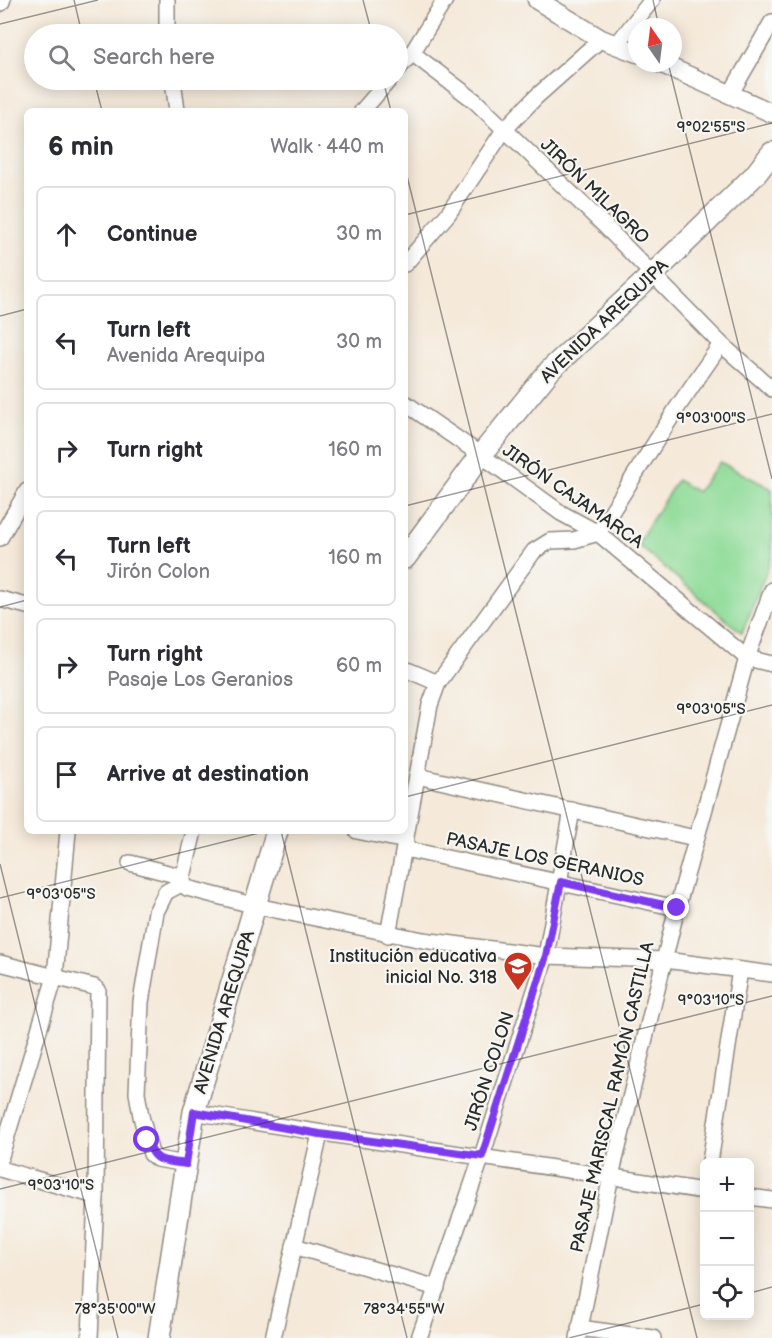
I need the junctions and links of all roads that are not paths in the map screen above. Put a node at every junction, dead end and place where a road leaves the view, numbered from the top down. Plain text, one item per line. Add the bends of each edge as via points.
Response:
1 (166, 0) edge
2 (445, 0) edge
3 (537, 0) edge
4 (652, 0) edge
5 (772, 22) edge
6 (167, 24) edge
7 (609, 42) junction
8 (628, 49) edge
9 (412, 53) junction
10 (408, 58) edge
11 (681, 72) edge
12 (174, 90) edge
13 (380, 90) edge
14 (731, 93) junction
15 (177, 108) edge
16 (365, 108) edge
17 (772, 112) edge
18 (504, 130) junction
19 (772, 153) edge
20 (408, 261) edge
21 (652, 275) junction
22 (721, 344) junction
23 (772, 388) edge
24 (408, 406) edge
25 (481, 455) junction
26 (24, 497) edge
27 (598, 532) junction
28 (0, 537) edge
29 (408, 554) edge
30 (772, 590) edge
31 (0, 599) edge
32 (24, 605) edge
33 (747, 658) junction
34 (772, 664) edge
35 (408, 670) edge
36 (438, 683) junction
37 (417, 776) junction
38 (572, 810) junction
39 (408, 832) edge
40 (68, 834) edge
41 (193, 834) edge
42 (276, 834) edge
43 (368, 834) edge
44 (408, 834) edge
45 (695, 838) junction
46 (406, 845) junction
47 (130, 863) dead end
48 (183, 880) junction
49 (561, 882) junction
50 (256, 906) junction
51 (677, 908) junction
52 (388, 935) junction
53 (546, 956) junction
54 (665, 960) junction
55 (0, 963) edge
56 (740, 970) junction
57 (772, 974) edge
58 (55, 977) junction
59 (194, 1112) junction
60 (320, 1134) junction
61 (482, 1156) junction
62 (711, 1158) edge
63 (0, 1159) edge
64 (186, 1164) junction
65 (0, 1169) edge
66 (611, 1176) junction
67 (700, 1190) edge
68 (96, 1196) junction
69 (754, 1198) edge
70 (772, 1200) edge
71 (294, 1246) junction
72 (437, 1288) junction
73 (578, 1333) edge
74 (90, 1338) edge
75 (159, 1338) edge
76 (273, 1338) edge
77 (419, 1338) edge
78 (653, 1338) edge

1 - 6 street
2 - 9 street
3 - 7 street
4 - 7 street
5 - 14 street
7 - 8 street
7 - 18 street via 536,97
9 - 10 street
9 - 18 street, JIRÓN MILAGRO via 476,101
11 - 14 street
12 - 15 street
13 - 16 street
14 - 17 street
18 - 20 street via 448,214
18 - 21 street, JIRÓN MILAGRO
19 - 21 main road, AVENIDA AREQUIPA via 755,175
21 - 22 street, JIRÓN MILAGRO
21 - 25 main road, AVENIDA AREQUIPA via 551,369
22 - 23 street, JIRÓN MILAGRO
22 - 27 street
24 - 25 street, JIRÓN CAJAMARCA
25 - 27 street, JIRÓN CAJAMARCA via 561,513
25 - 29 main road, AVENIDA AREQUIPA
26 - 28 street
27 - 33 street, JIRÓN CAJAMARCA
27 - 36 street via 574,540 550,541 534,551
30 - 33 street, PASAJE MARISCAL RAMÓN CASTILLA
31 - 32 street
33 - 34 street, JIRÓN CAJAMARCA
33 - 45 street, PASAJE MARISCAL RAMÓN CASTILLA
35 - 36 street
36 - 37 street
37 - 38 street
37 - 39 street
38 - 45 street
38 - 49 street, JIRÓN COLON
40 - 58 street
41 - 48 street
42 - 50 main road, AVENIDA AREQUIPA
43 - 46 street, PASAJE LOS GERANIOS
44 - 46 street
45 - 51 street, PASAJE MARISCAL RAMÓN CASTILLA
46 - 49 street, PASAJE LOS GERANIOS
46 - 52 street
47 - 48 street
48 - 50 street via 187,888
48 - 64 street via 166,892 156,912 141,1002 138,1093 151,1154 157,1159
49 - 51 street, PASAJE LOS GERANIOS
49 - 53 street, JIRÓN COLON
50 - 52 street
50 - 59 main road, AVENIDA AREQUIPA
51 - 54 street, PASAJE MARISCAL RAMÓN CASTILLA
52 - 53 street
53 - 54 street
53 - 61 street, JIRÓN COLON
54 - 56 street
54 - 66 street, PASAJE MARISCAL RAMÓN CASTILLA
55 - 58 street
56 - 57 street
56 - 62 street
58 - 63 street
58 - 68 street via 98,990
59 - 60 street
59 - 64 main road, AVENIDA AREQUIPA
60 - 61 street
60 - 71 street
61 - 66 street
61 - 72 street, JIRÓN COLON
64 - 75 main road, AVENIDA AREQUIPA
65 - 68 street
66 - 67 street
66 - 73 street, PASAJE MARISCAL RAMÓN CASTILLA
68 - 74 street
69 - 70 street
71 - 72 street
71 - 76 street
72 - 77 street, JIRÓN COLON
73 - 78 street

